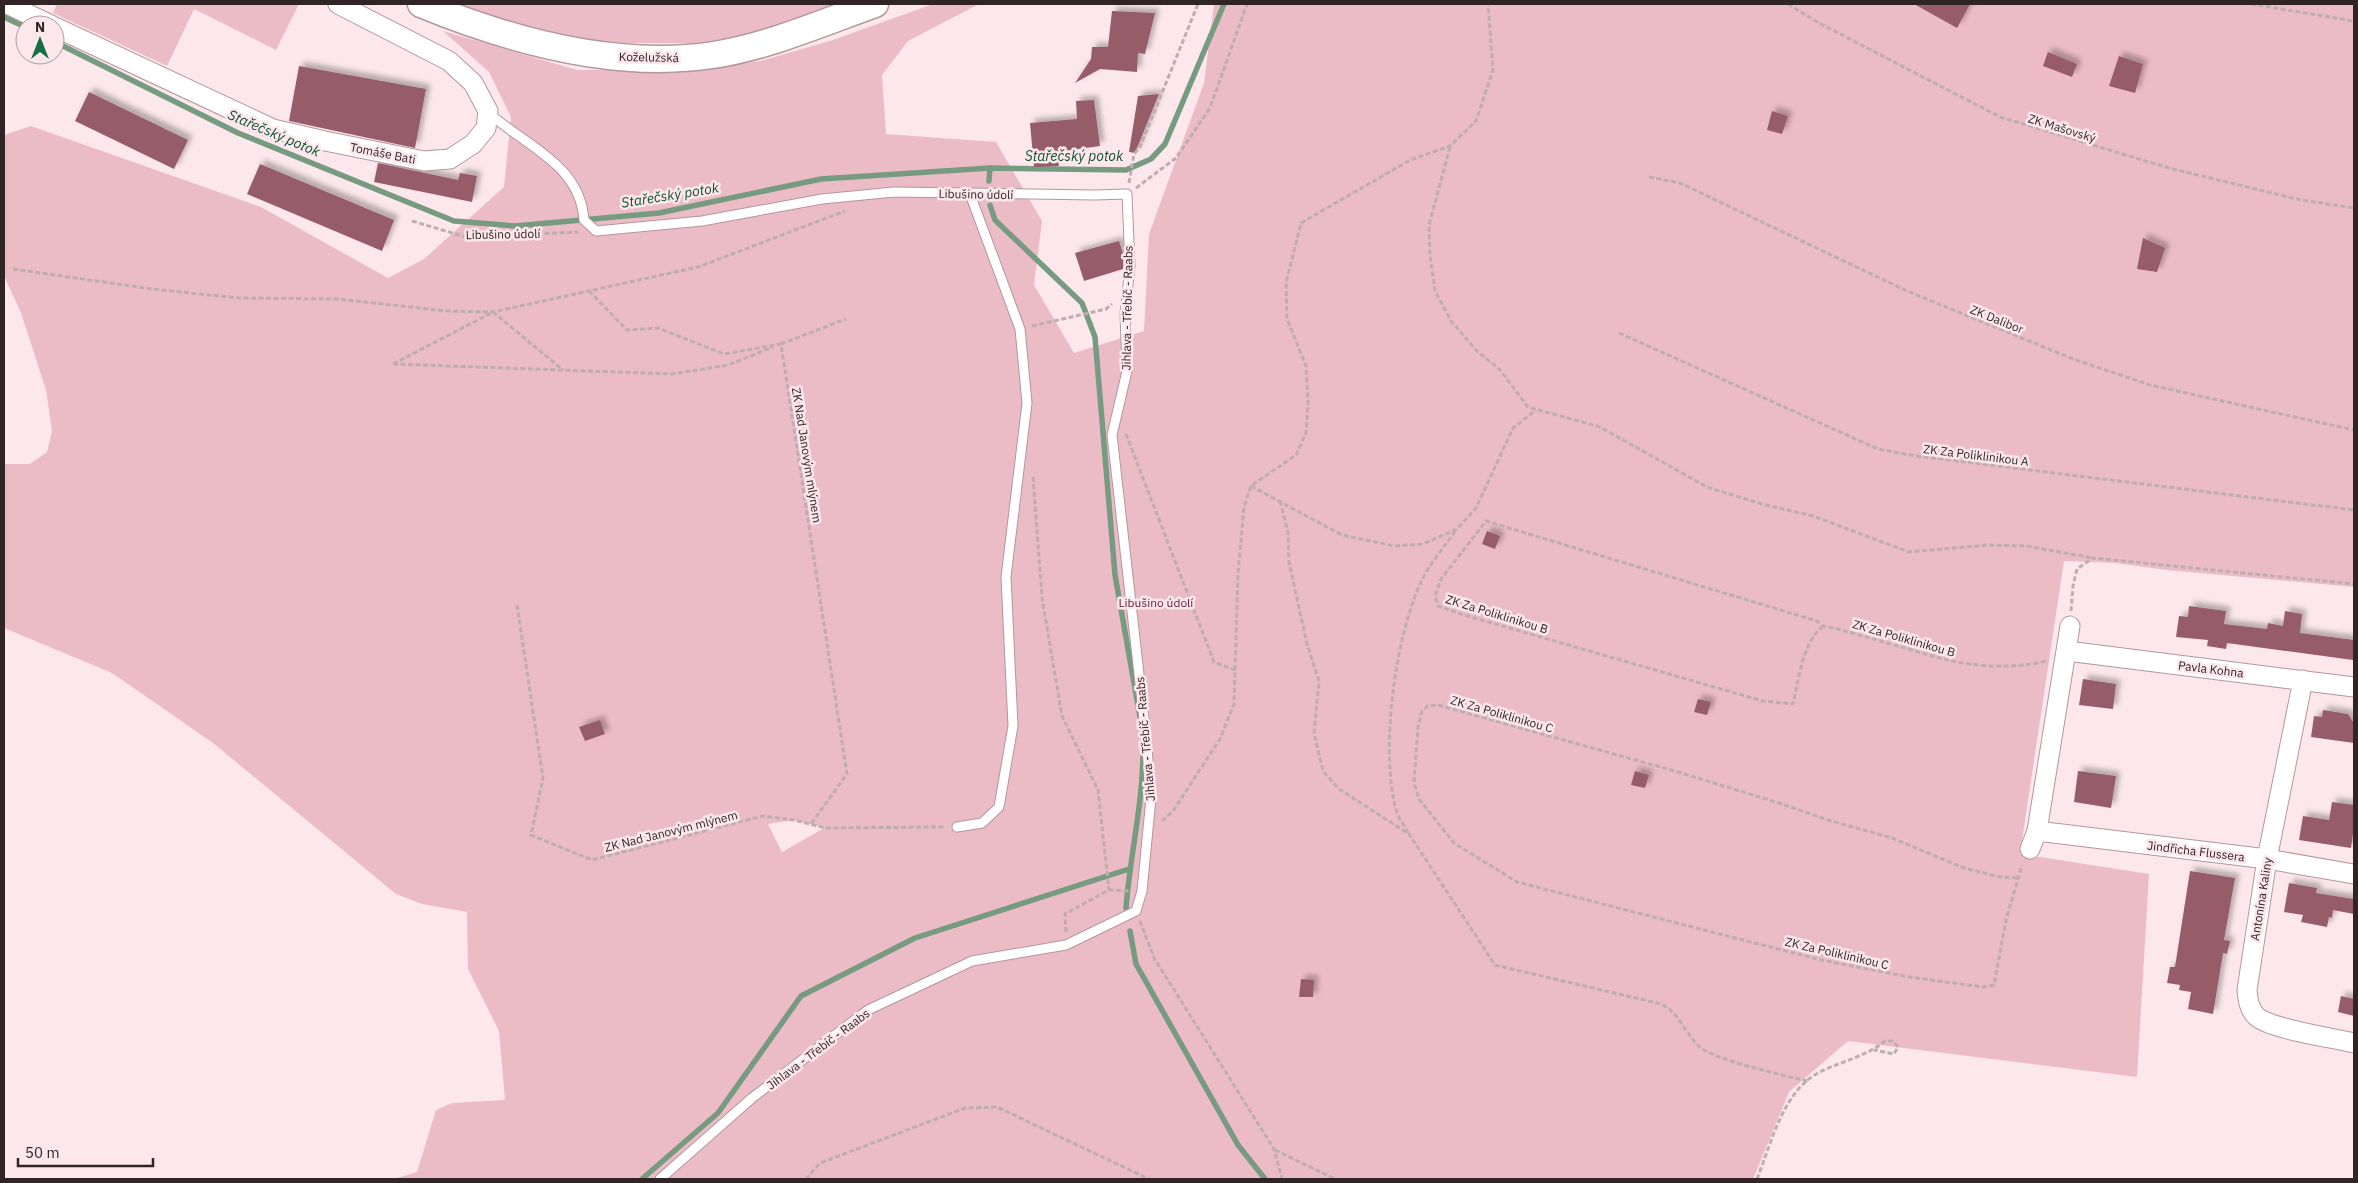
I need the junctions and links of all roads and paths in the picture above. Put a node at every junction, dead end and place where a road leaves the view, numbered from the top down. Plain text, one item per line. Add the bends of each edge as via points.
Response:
1 (7, 4) edge
2 (338, 4) edge
3 (421, 4) edge
4 (875, 4) edge
5 (1198, 4) edge
6 (1247, 4) edge
7 (1488, 4) edge
8 (1788, 4) edge
9 (2251, 4) edge
10 (30, 15) edge
11 (2354, 21) edge
12 (65, 32) edge
13 (488, 112) junction
14 (1450, 146) junction
15 (1649, 177) dead end
16 (970, 194) junction
17 (1126, 194) junction
18 (2354, 208) edge
19 (850, 209) dead end
20 (412, 221) dead end
21 (596, 231) junction
22 (13, 269) dead end
23 (589, 291) junction
24 (1127, 293) junction
25 (493, 312) junction
26 (846, 319) dead end
27 (1020, 329) junction
28 (1619, 333) dead end
29 (781, 344) junction
30 (562, 370) junction
31 (1117, 409) junction
32 (1536, 410) junction
33 (2354, 430) edge
34 (1032, 471) dead end
35 (1252, 486) junction
36 (1280, 501) junction
37 (2354, 510) edge
38 (1457, 529) junction
39 (2093, 558) junction
40 (2354, 584) edge
41 (517, 606) dead end
42 (1823, 626) junction
43 (2070, 626) joint
44 (2067, 651) junction
45 (1235, 670) junction
46 (2303, 680) junction
47 (2354, 687) edge
48 (811, 824) junction
49 (957, 827) joint
50 (1149, 831) junction
51 (2036, 832) junction
52 (1409, 834) junction
53 (2028, 854) joint
54 (2267, 859) junction
55 (2354, 874) edge
56 (2017, 878) junction
57 (1110, 890) junction
58 (1142, 891) junction
59 (1136, 911) junction
60 (1066, 945) junction
61 (2354, 1043) edge
62 (1874, 1050) junction
63 (1808, 1082) junction
64 (1274, 1149) junction
65 (660, 1179) edge
66 (806, 1179) edge
67 (1149, 1179) edge
68 (1282, 1179) edge
69 (1335, 1179) edge
70 (1757, 1179) edge

1 - 10 street
2 - 13 street via 449,61 474,83
3 - 4 main road, Koželužská via 494,31 545,44 606,56 665,60 734,51
5 - 17 path via 1140,147 1134,154
6 - 17 path via 1210,108 1176,158 1150,180
7 - 14 path via 1493,70 1476,121
8 - 18 path, ZK Mašovský via 2000,118 2168,168 2301,200
9 - 11 path
12 - 13 street, Tomáše Bati via 273,128 397,156 424,161 450,159 473,144 486,128
13 - 21 lane via 559,166 572,184 583,208 584,220
14 - 32 path via 1429,225 1435,291 1451,321 1476,350 1500,370 1528,407
14 - 35 path via 1410,160 1301,223 1286,283 1287,319 1306,366 1306,433 1296,455
15 - 33 path, ZK Dalibor via 1680,183 1907,291 2073,359 2150,385
16 - 17 lane, Libušino údolí
16 - 21 lane, Libušino údolí via 894,192 822,199 702,221
16 - 27 lane
17 - 24 lane, Jihlava - Třebíč - Raabs via 1130,266
19 - 23 path via 698,267
20 - 21 path, Libušino údolí via 466,237
22 - 25 path via 238,298 337,299 447,311
23 - 25 path
23 - 29 path via 626,330 658,328 724,354
24 - 27 path via 1106,309
24 - 31 lane, Jihlava - Třebíč - Raabs via 1127,371
25 - 30 path
25 - 30 path via 393,364
26 - 29 path
27 - 49 lane via 1027,403 1006,577 1013,726 999,807 982,823
28 - 37 path, ZK Za Poliklinikou A via 1878,449
29 - 30 path via 728,365 672,374
29 - 48 path, ZK Nad Janovým mlýnem via 847,774
31 - 45 path via 1214,662
31 - 50 lane, Jihlava - Třebíč - Raabs via 1112,434 1146,736 1151,798
32 - 38 path via 1513,428 1476,508
32 - 39 path via 1600,427 1707,487 1813,516 1909,552 1986,545 2026,546
34 - 57 path via 1042,598 1062,716 1098,790
35 - 36 path
35 - 45 path via 1244,507
36 - 38 path via 1342,534 1394,546 1423,544
36 - 52 path via 1288,532 1288,562 1319,681 1314,733 1323,771 1339,789
38 - 52 path via 1422,579 1406,621 1392,690 1392,785 1398,814
39 - 40 path
39 - 43 path via 2077,569
41 - 48 path, ZK Nad Janovým mlýnem via 542,778 531,835 592,860 763,816
42 - 42 path, ZK Za Poliklinikou B via 1815,633 1809,646 1793,704 1763,701 1464,615 1438,606 1434,596 1441,579 1486,521 1817,621
42 - 44 path, ZK Za Poliklinikou B via 1960,664 2027,666
43 - 44 street
44 - 46 street, Pavla Kohna
44 - 51 street
45 - 50 path via 1234,704 1220,739 1173,811
46 - 47 street, Pavla Kohna
46 - 54 street, Antonína Kaliny
48 - 49 path, ZK Nad Janovým mlýnem via 825,828
50 - 58 lane, Jihlava - Třebíč - Raabs
51 - 53 street
51 - 54 street, Jindřicha Flussera
52 - 63 path via 1495,965 1661,1004 1669,1008 1701,1048
53 - 56 path, ZK Za Poliklinikou C
54 - 55 street, Jindřicha Flussera
54 - 61 street, Antonína Kaliny via 2247,990 2250,1007 2257,1017 2272,1024
56 - 56 path, ZK Za Poliklinikou C via 1994,985 1984,987 1968,987 1821,960 1546,891 1516,882 1454,843 1419,799 1414,783 1422,711 1428,706 1438,705 1675,771 1892,838 1964,868
57 - 58 path
57 - 60 path via 1065,914
58 - 59 lane, Jihlava - Třebíč - Raabs
59 - 60 lane, Jihlava - Třebíč - Raabs
59 - 64 path via 1154,958
60 - 65 lane, Jihlava - Třebíč - Raabs via 972,960 868,1010 752,1098
62 - 62 path via 1894,1054 1898,1047 1893,1041 1885,1041
62 - 63 path via 1817,1073
63 - 70 path via 1784,1110
64 - 68 path
64 - 69 path
66 - 67 path via 820,1163 901,1132 965,1108 997,1107

